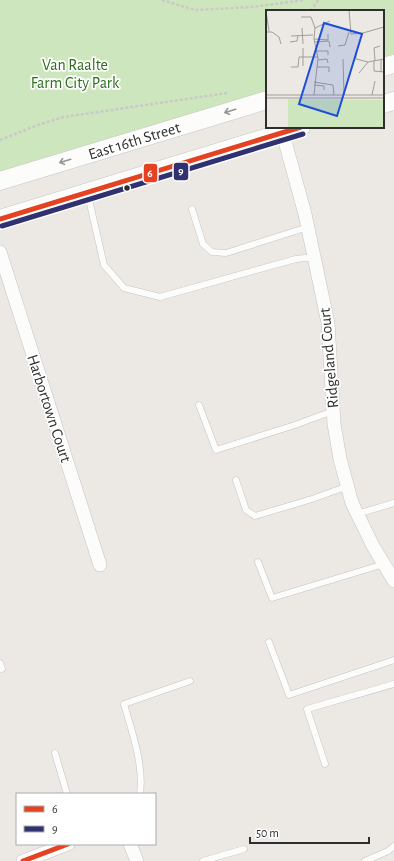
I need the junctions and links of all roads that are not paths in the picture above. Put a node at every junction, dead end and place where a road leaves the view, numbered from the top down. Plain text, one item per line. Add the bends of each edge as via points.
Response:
1 (394, 64) edge
2 (384, 67) edge
3 (266, 100) edge
4 (394, 102) edge
5 (384, 104) edge
6 (294, 128) edge
7 (281, 130) edge
8 (0, 181) edge
9 (85, 193) junction
10 (192, 210) dead end
11 (0, 219) edge
12 (308, 227) junction
13 (0, 252) edge
14 (314, 257) junction
15 (198, 405) dead end
16 (333, 411) junction
17 (236, 480) dead end
18 (348, 486) junction
19 (394, 502) edge
20 (357, 514) junction
21 (258, 562) dead end
22 (384, 564) junction
23 (100, 565) dead end
24 (394, 581) edge
25 (269, 642) dead end
26 (394, 660) edge
27 (190, 681) dead end
28 (394, 684) edge
29 (54, 753) dead end
30 (325, 764) dead end
31 (67, 793) edge
32 (140, 793) edge
33 (65, 845) edge
34 (130, 845) edge
35 (394, 846) edge
36 (244, 849) dead end
37 (22, 861) edge
38 (137, 861) edge
39 (203, 861) edge
40 (365, 861) edge

1 - 2 main road
3 -> 8 main road, East 16th Street
4 - 5 main road
6 - 7 main road
7 - 9 main road
7 - 12 street, Ridgeland Court
9 - 11 main road
9 - 14 lane via 90,204 104,265 124,288 160,297 296,259
10 - 12 lane via 203,244 212,252 226,253
12 - 14 street, Ridgeland Court
13 - 23 street, Harbortown Court
14 - 16 street, Ridgeland Court via 328,323
15 - 16 lane via 216,450
16 - 18 street, Ridgeland Court via 340,459
17 - 18 lane via 246,510 255,516
18 - 20 street, Ridgeland Court
19 - 20 lane
20 - 22 street, Ridgeland Court
21 - 22 lane via 272,598
22 - 24 street, Ridgeland Court
25 - 26 lane via 289,695
27 - 32 lane via 124,704 138,758
28 - 30 lane via 307,709
29 - 31 lane
33 - 37 street
34 - 38 street
35 - 40 lane
36 - 39 lane

